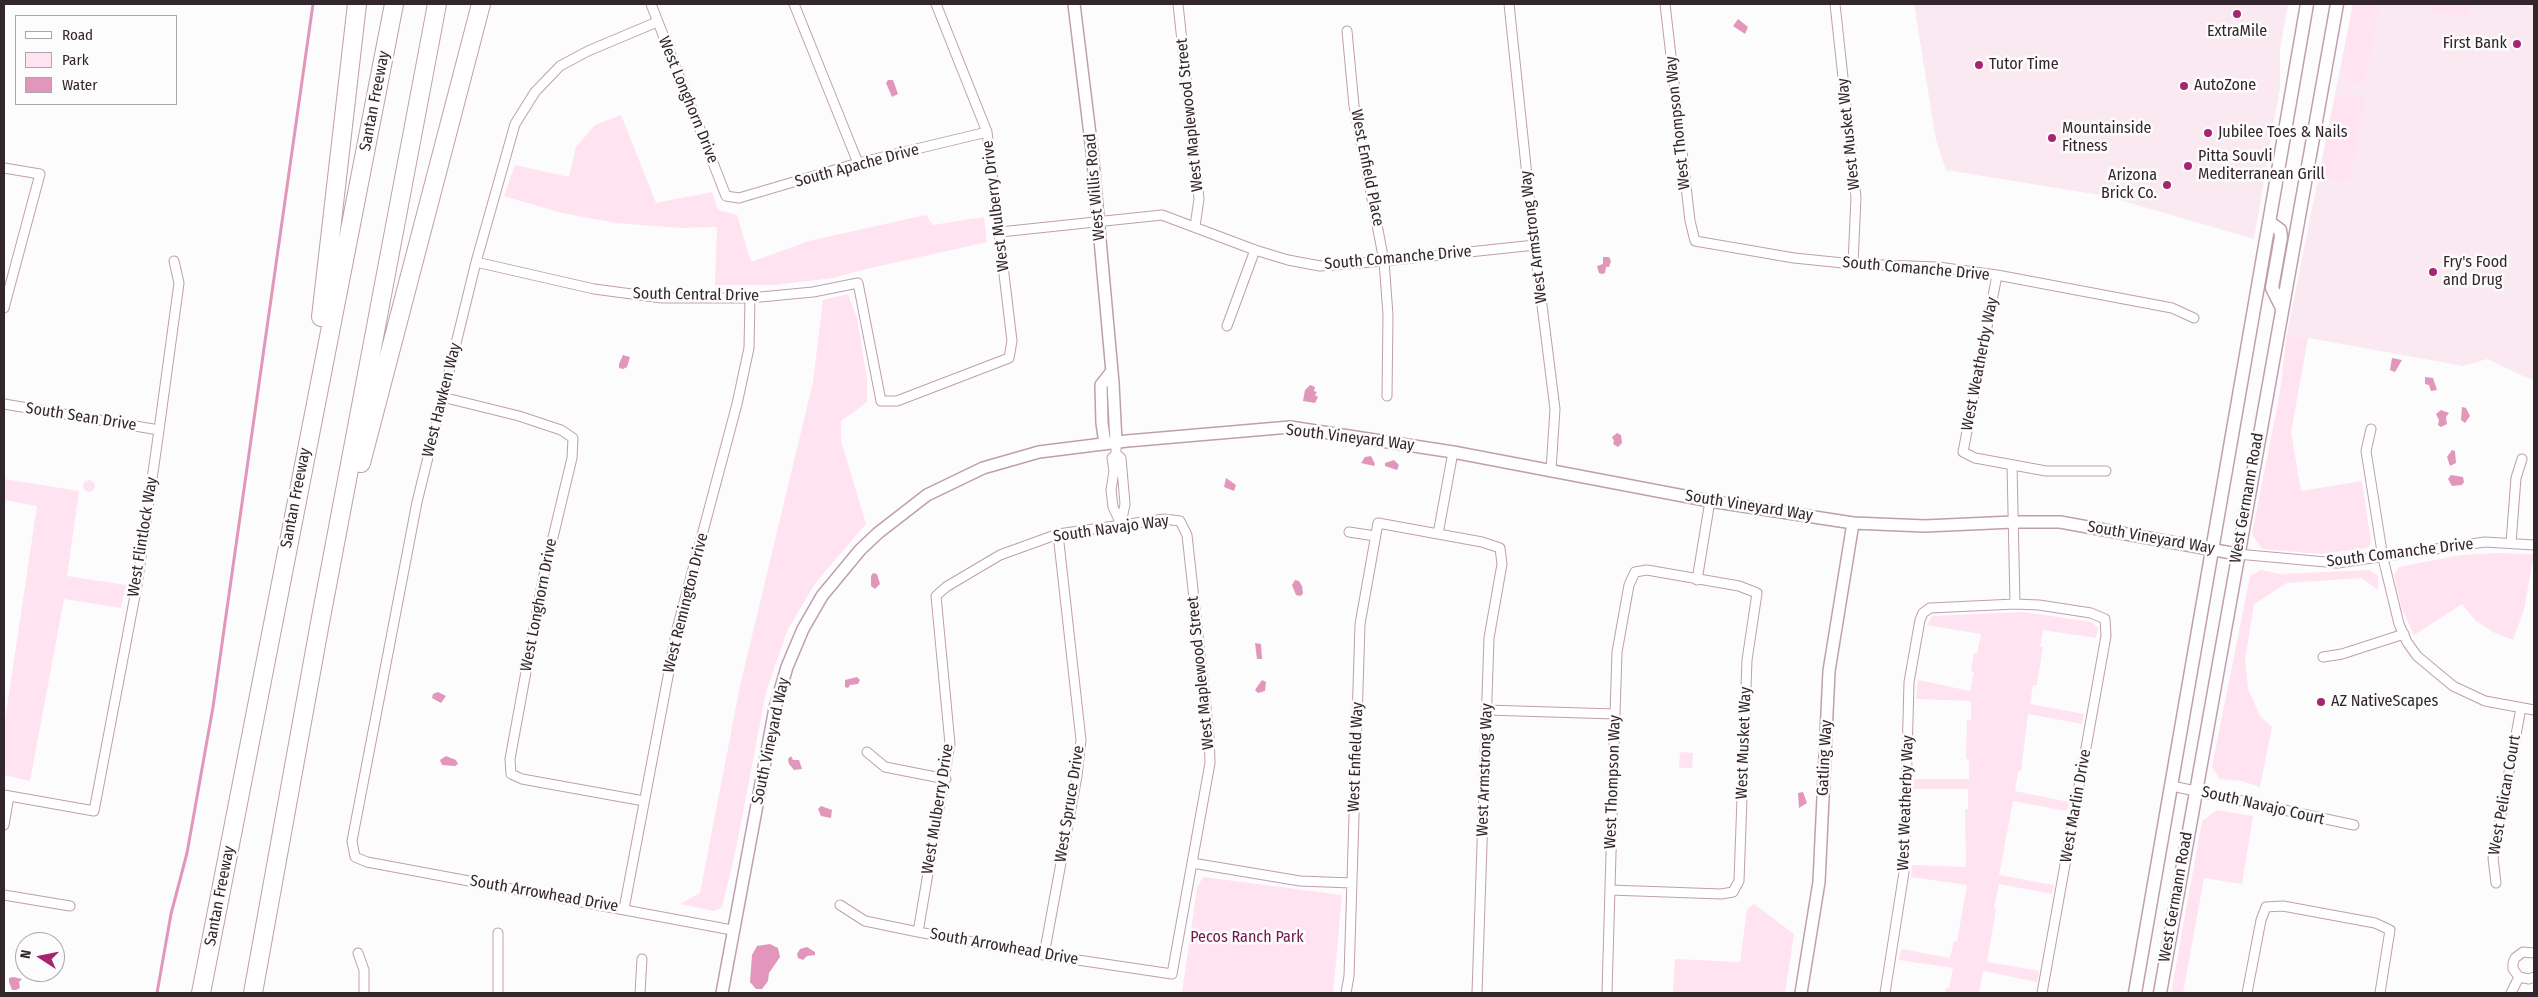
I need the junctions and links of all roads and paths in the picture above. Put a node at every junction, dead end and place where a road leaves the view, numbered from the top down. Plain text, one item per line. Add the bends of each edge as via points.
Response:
1 (357, 4) edge
2 (394, 4) edge
3 (437, 4) edge
4 (482, 4) edge
5 (651, 4) edge
6 (794, 4) edge
7 (936, 4) edge
8 (1074, 4) edge
9 (1178, 4) edge
10 (1509, 4) edge
11 (1665, 4) edge
12 (1835, 4) edge
13 (2307, 4) edge
14 (2337, 4) edge
15 (657, 22) junction
16 (1347, 31) dead end
17 (987, 132) junction
18 (858, 163) junction
19 (4, 168) edge
20 (726, 196) joint
21 (1098, 221) junction
22 (2269, 222) junction
23 (1195, 226) junction
24 (1000, 232) junction
25 (1694, 241) joint
26 (1535, 245) junction
27 (1255, 250) junction
28 (174, 261) dead end
29 (1384, 261) junction
30 (476, 262) junction
31 (1853, 264) junction
32 (1997, 275) junction
33 (750, 298) junction
34 (4, 308) edge
35 (2282, 308) junction
36 (2194, 318) dead end
37 (1227, 326) dead end
38 (1387, 396) dead end
39 (442, 397) junction
40 (881, 400) joint
41 (4, 404) edge
42 (159, 430) junction
43 (2371, 430) dead end
44 (1112, 446) junction
45 (1453, 452) junction
46 (2522, 459) dead end
47 (2012, 465) junction
48 (1551, 470) junction
49 (302, 471) junction
50 (2106, 471) dead end
51 (1710, 501) junction
52 (1180, 521) joint
53 (2013, 522) junction
54 (1854, 523) junction
55 (1121, 524) junction
56 (1350, 532) dead end
57 (1058, 534) junction
58 (1438, 534) junction
59 (1375, 536) junction
60 (2511, 543) junction
61 (2534, 545) edge
62 (2213, 550) junction
63 (2237, 554) junction
64 (2384, 558) junction
65 (1696, 580) junction
66 (936, 596) joint
67 (2015, 604) junction
68 (319, 628) junction
69 (2404, 634) junction
70 (2323, 657) dead end
71 (2521, 708) junction
72 (1486, 710) junction
73 (2534, 710) edge
74 (1615, 714) junction
75 (867, 752) dead end
76 (946, 779) junction
77 (2172, 786) junction
78 (2195, 790) junction
79 (6, 795) edge
80 (644, 801) junction
81 (4, 825) edge
82 (2354, 825) dead end
83 (355, 857) joint
84 (1192, 863) junction
85 (1352, 883) junction
86 (2496, 883) dead end
87 (1610, 890) junction
88 (4, 894) edge
89 (840, 904) dead end
90 (70, 906) dead end
91 (624, 909) junction
92 (732, 930) junction
93 (918, 932) junction
94 (498, 933) dead end
95 (358, 953) dead end
96 (2534, 953) edge
97 (1044, 955) junction
98 (642, 960) dead end
99 (1172, 974) joint
100 (2519, 977) junction
101 (2534, 977) edge
102 (201, 993) edge
103 (253, 993) edge
104 (364, 993) edge
105 (498, 993) edge
106 (640, 993) edge
107 (722, 993) edge
108 (1346, 993) edge
109 (1477, 993) edge
110 (1607, 993) edge
111 (1801, 993) edge
112 (1886, 993) edge
113 (2042, 993) edge
114 (2136, 993) edge
115 (2160, 993) edge
116 (2247, 993) edge
117 (2380, 993) edge
118 (2511, 993) edge

1 - 49 highway via 332,238
2 - 49 highway, Santan Freeway
3 - 68 highway
4 - 68 highway
5 - 15 street, West Longhorn Drive
6 - 18 street
7 - 17 street, West Mulberry Drive
8 - 21 street, West Willis Road
9 - 23 street, West Maplewood Street via 1199,199
10 - 26 street, West Armstrong Way
11 - 25 street, West Thompson Way
12 - 31 street, West Musket Way via 1856,197
13 - 22 main road, West Germann Road
14 - 35 main road, West Germann Road
15 - 20 street, West Longhorn Drive
15 - 30 street, West Hawken Way via 560,66 535,92 511,134
16 - 29 street, West Enfield Place via 1354,106
17 - 18 street, South Apache Drive
17 - 24 street, West Mulberry Drive
18 - 20 street, South Apache Drive via 739,198
19 - 34 street via 40,174
21 - 23 street, South Comanche Drive via 1162,215
21 - 24 street, South Comanche Drive
21 - 44 street, West Willis Road via 1112,370 1101,385 1102,423
22 - 35 main road via 2280,230 2272,288
22 - 62 main road, West Germann Road
23 - 27 street, South Comanche Drive
24 - 40 street, West Mulberry Drive via 1012,341 1009,358 897,401
25 - 31 street, South Comanche Drive via 1794,258
26 - 29 street, South Comanche Drive
26 - 48 street, West Armstrong Way via 1555,409
27 - 29 street, South Comanche Drive via 1320,266
27 - 37 street
28 - 42 street, West Flintlock Way via 179,284
29 - 38 street, West Enfield Place via 1388,315
30 - 33 street, South Central Drive via 628,294 662,298
30 - 39 street, West Hawken Way
31 - 32 street, South Comanche Drive
32 - 36 street, South Comanche Drive via 2172,308
32 - 47 street, West Weatherby Way via 1962,452 1975,458
33 - 40 street, South Central Drive via 813,292 858,283
33 - 80 street, West Remington Drive via 749,348 677,629
35 - 63 main road, West Germann Road
39 - 80 street, West Longhorn Drive via 519,416 560,430 573,438 572,458 543,579 510,759 511,774
39 - 83 street, West Hawken Way via 404,556 352,841
41 - 42 street, South Sean Drive
42 - 79 street, West Flintlock Way via 137,585 94,811
43 - 64 street via 2366,451
44 - 45 street, South Vineyard Way via 1290,427
44 - 55 street, West Willis Road via 1121,458 1125,504
44 - 92 street, South Vineyard Way via 1038,452 983,468 927,495 872,539 822,596 787,667 775,708
45 - 48 street, South Vineyard Way
45 - 58 street
46 - 60 street via 2516,478
47 - 50 street via 2046,471
47 - 53 street
48 - 51 street, South Vineyard Way
49 - 102 highway, Santan Freeway
51 - 54 street, South Vineyard Way
51 - 65 street
52 - 55 street, South Navajo Way via 1164,519
52 - 84 street, West Maplewood Street via 1187,535 1210,763
53 - 54 street, South Vineyard Way via 1925,526
53 - 62 street, South Vineyard Way via 2060,522
53 - 67 street
54 - 111 street, Gatling Way via 1829,671 1819,882
55 - 57 street, South Navajo Way
56 - 59 street
57 - 66 street, South Navajo Way via 1000,555
57 - 97 street, West Spruce Drive via 1081,740
58 - 59 street, West Enfield Way via 1378,523
58 - 72 street, West Armstrong Way via 1500,548 1502,564 1489,638
59 - 85 street, West Enfield Way via 1360,624
60 - 61 street, South Comanche Drive
60 - 64 street, South Comanche Drive via 2485,542
62 - 63 street, South Vineyard Way
62 - 77 main road, West Germann Road
63 - 64 street, South Comanche Drive via 2337,563
63 - 78 main road, West Germann Road
64 - 69 street
65 - 74 street, West Thompson Way via 1647,570 1635,572 1629,585 1618,652
65 - 87 street, West Musket Way via 1739,586 1756,593 1746,660 1739,881 1732,892
66 - 76 street, West Mulberry Drive via 950,744
67 - 112 street, West Weatherby Way via 1930,608 1923,613 1909,682 1904,872
67 - 113 street, West Marlin Drive via 2091,613 2105,619 2106,636
68 - 103 highway
69 - 70 street
69 - 71 street via 2417,656 2453,686 2485,701
71 - 73 street
71 - 86 street, West Pelican Court via 2493,858
72 - 74 street
72 - 109 street, West Armstrong Way
74 - 87 street, West Thompson Way
75 - 76 street via 885,767
76 - 93 street, West Mulberry Drive
77 - 78 street, South Navajo Court
77 - 114 main road, West Germann Road
78 - 82 street, South Navajo Court
78 - 115 main road, West Germann Road
79 - 81 street
80 - 91 street, West Remington Drive
83 - 91 street, South Arrowhead Drive via 367,862
84 - 85 street via 1300,881
84 - 99 street, West Maplewood Street
85 - 108 street, West Enfield Way
87 - 110 street, West Thompson Way
88 - 90 street
89 - 93 street, South Arrowhead Drive via 865,921
91 - 92 street, South Arrowhead Drive
92 - 107 street
93 - 97 street, South Arrowhead Drive
94 - 105 street
95 - 104 street via 364,970
96 - 100 street via 2523,952 2515,958 2514,968
97 - 99 street, South Arrowhead Drive
98 - 106 street
100 - 101 street
100 - 118 street
116 - 117 street via 2261,920 2266,908 2283,906 2375,923 2390,930

